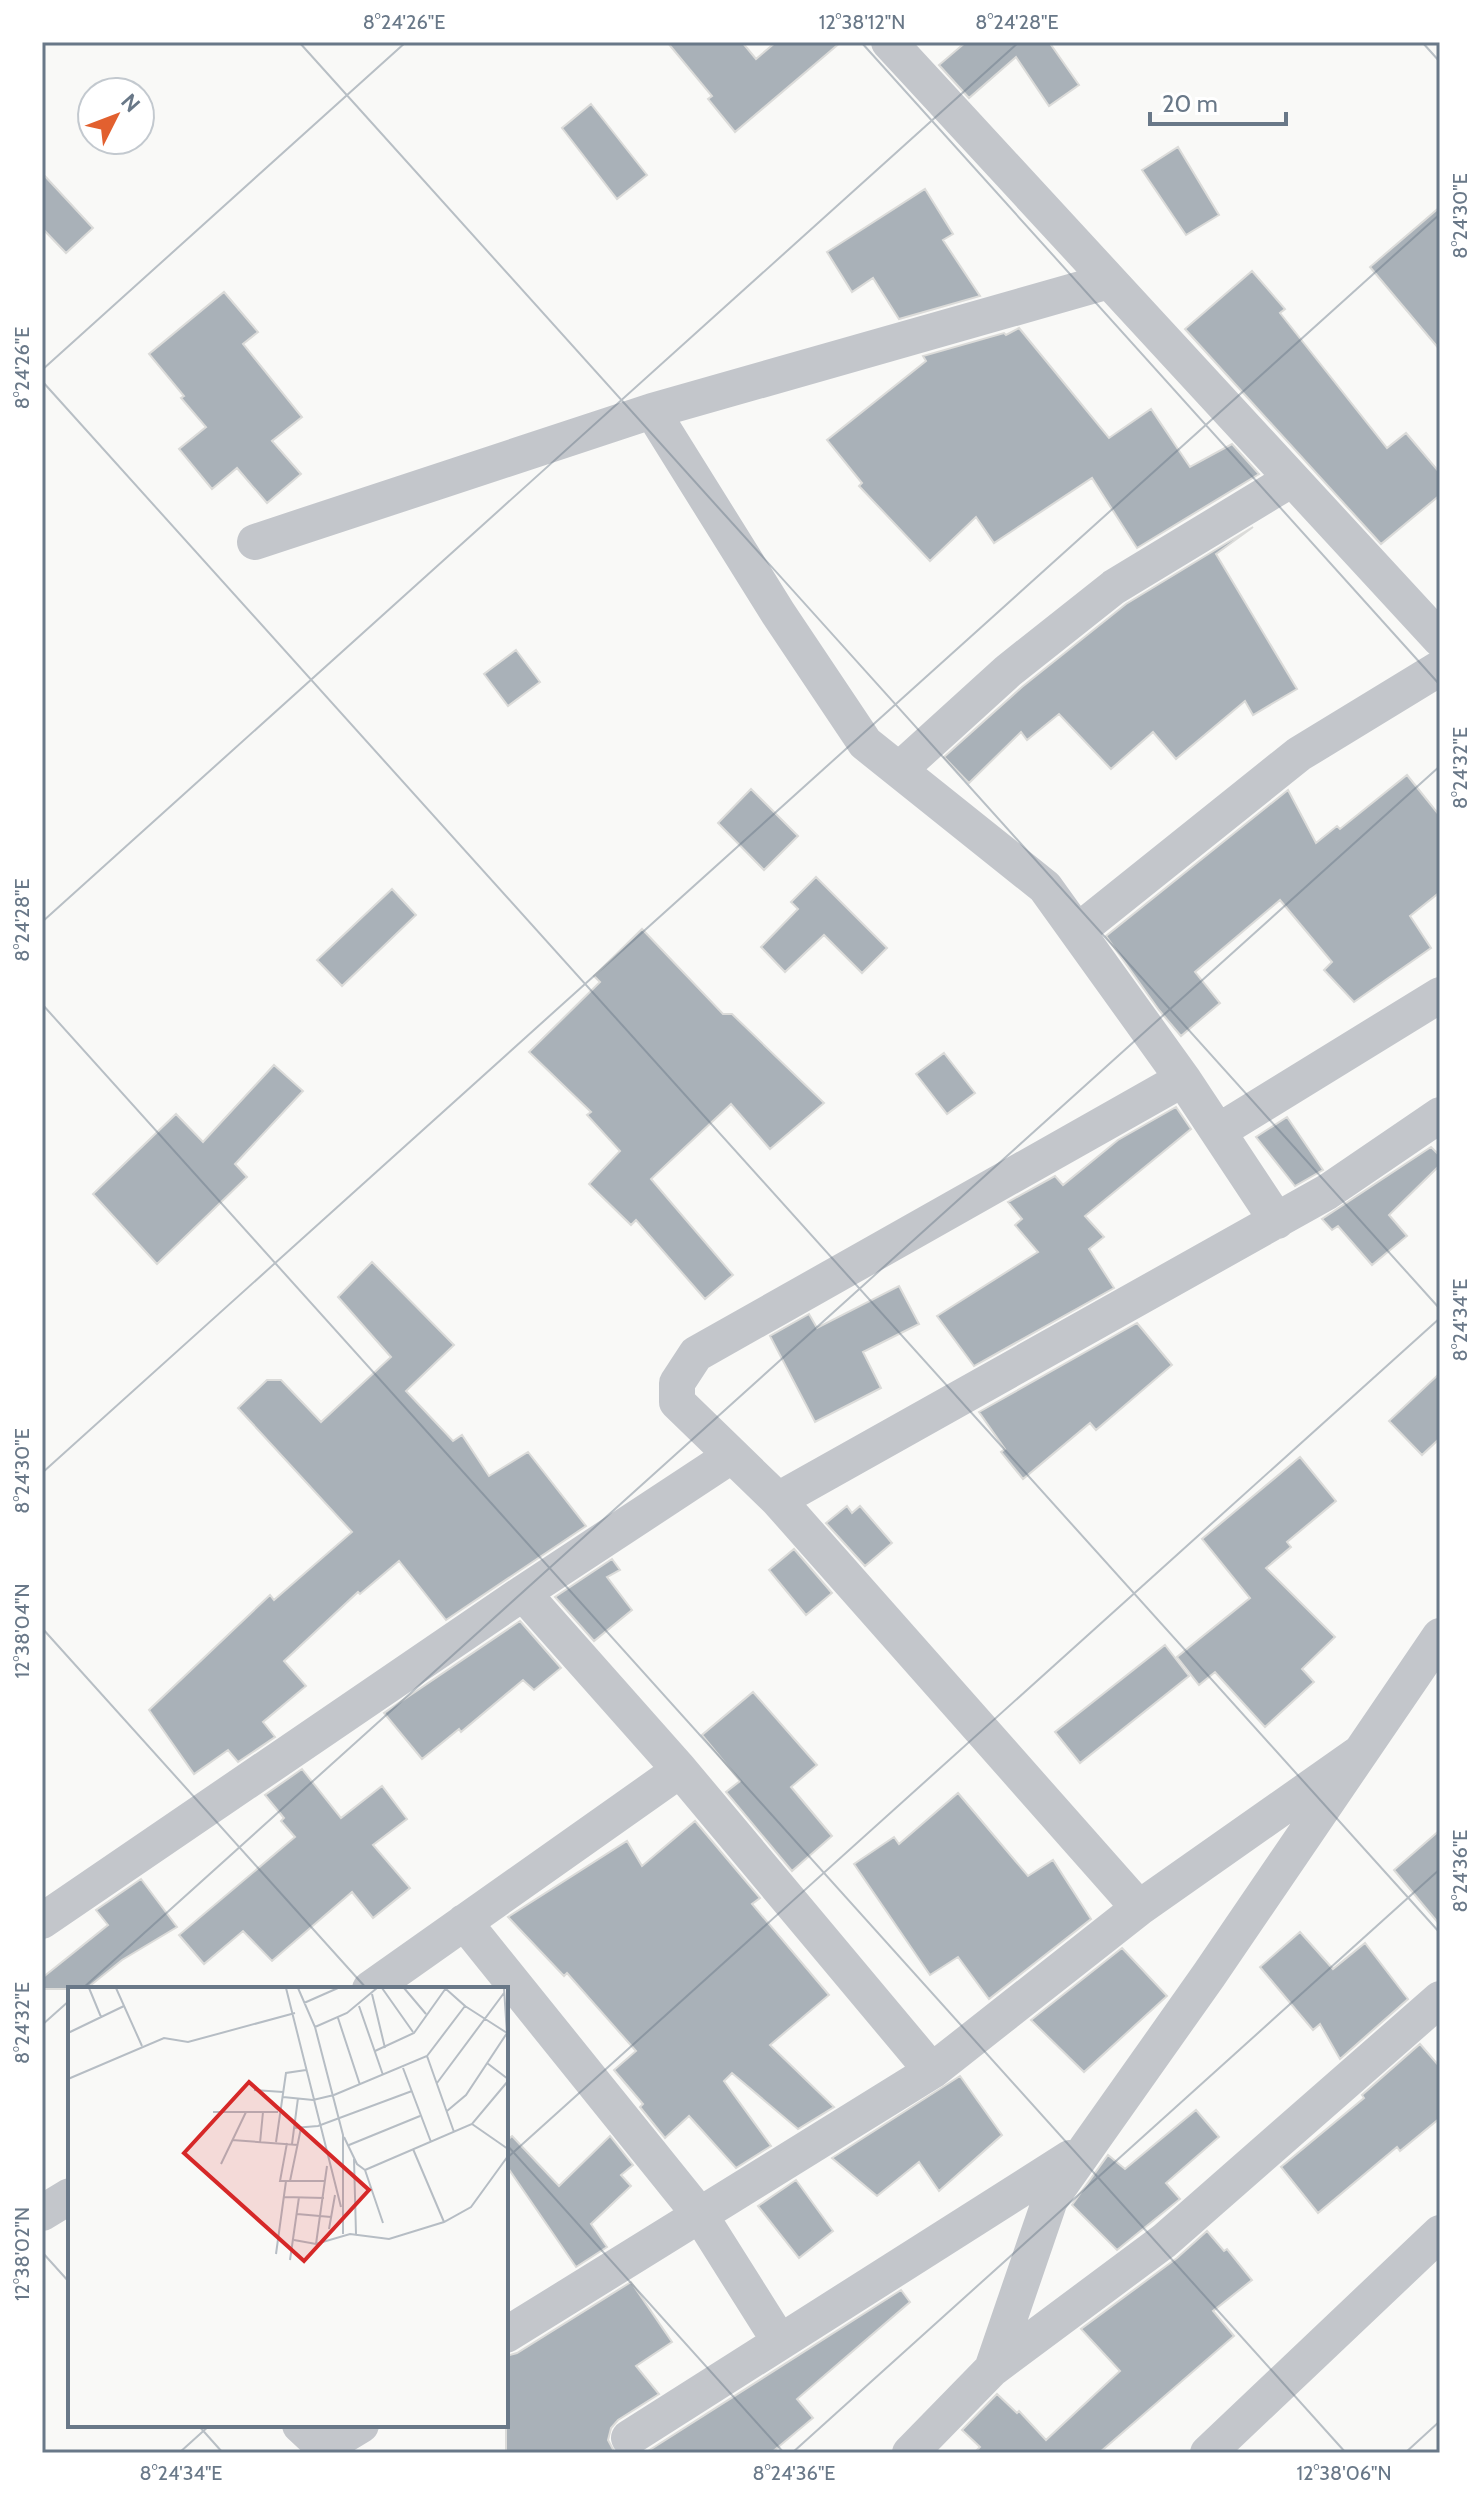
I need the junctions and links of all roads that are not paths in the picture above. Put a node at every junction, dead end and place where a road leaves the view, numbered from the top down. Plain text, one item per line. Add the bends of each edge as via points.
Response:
1 (889, 42) edge
2 (1109, 281) junction
3 (652, 411) junction
4 (1292, 479) junction
5 (255, 542) dead end
6 (1440, 639) edge
7 (1440, 668) edge
8 (899, 770) junction
9 (1078, 931) junction
10 (1436, 1004) edge
11 (1183, 1079) junction
12 (1440, 1115) edge
13 (1219, 1131) junction
14 (1277, 1221) junction
15 (731, 1456) junction
16 (778, 1500) junction
17 (523, 1593) junction
18 (1440, 1636) edge
19 (1361, 1752) junction
20 (680, 1770) junction
21 (1139, 1908) junction
22 (42, 1921) edge
23 (464, 1922) junction
24 (373, 1987) edge
25 (1440, 1999) edge
26 (932, 2071) junction
27 (1087, 2147) junction
28 (68, 2197) edge
29 (42, 2213) edge
30 (700, 2215) junction
31 (1440, 2233) edge
32 (508, 2334) edge
33 (780, 2342) junction
34 (992, 2369) junction
35 (356, 2427) edge
36 (629, 2438) dead end
37 (317, 2442) edge
38 (910, 2453) edge
39 (1208, 2453) edge

1 - 2 street
2 - 3 street
2 - 4 street
3 - 5 street
3 - 8 street via 865,743
4 - 6 street
4 - 8 street via 1114,587 1008,671
7 - 9 street via 1299,754
8 - 9 street via 1045,887
9 - 11 street
10 - 13 street
11 - 13 street
11 - 15 street via 696,1354 677,1383 677,1402
12 - 14 street
13 - 14 street
14 - 16 street
15 - 16 street
15 - 17 street
16 - 21 street
17 - 20 street
17 - 22 street
18 - 19 street
19 - 21 street
19 - 27 street
20 - 23 street
20 - 26 street
21 - 26 street
23 - 24 street
23 - 30 street
25 - 34 street via 1164,2241
26 - 30 street
27 - 33 street
27 - 34 street via 1050,2200
28 - 29 street
30 - 32 street
30 - 33 street
31 - 39 street
33 - 36 street
34 - 38 street
35 - 37 street

